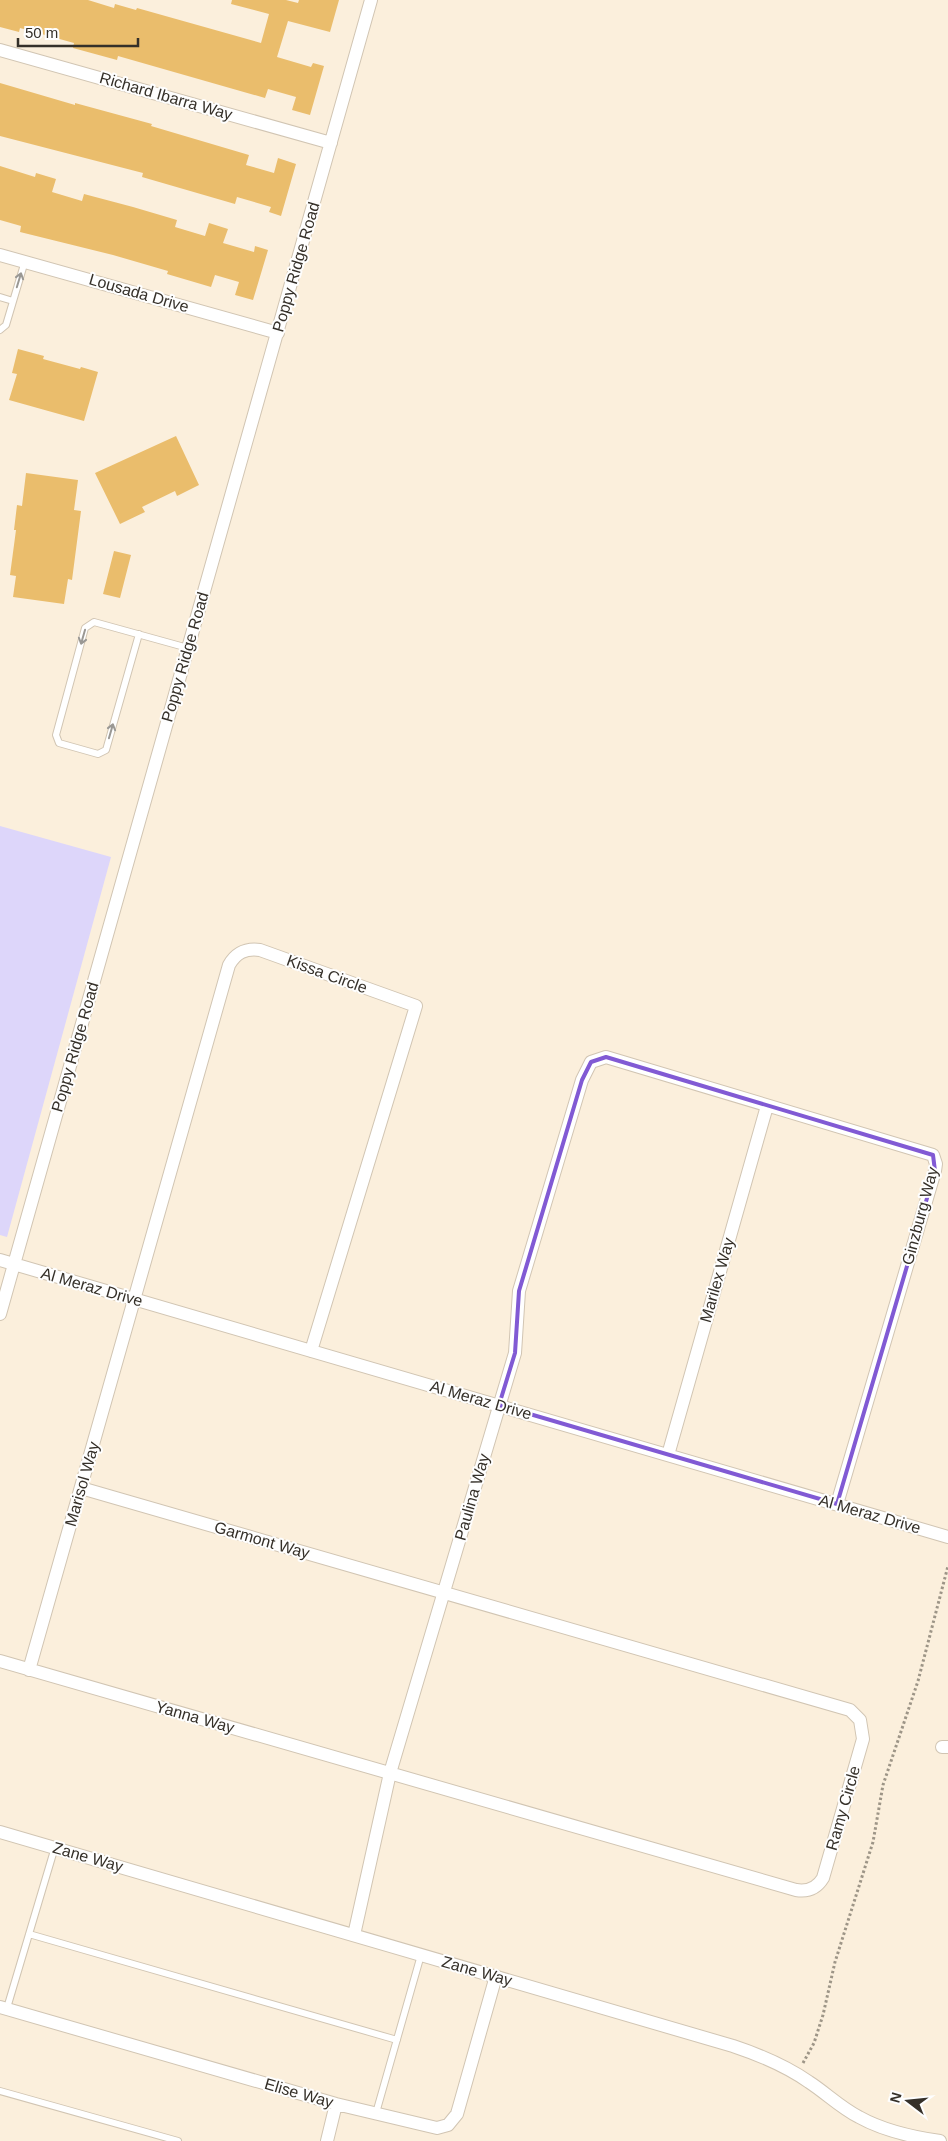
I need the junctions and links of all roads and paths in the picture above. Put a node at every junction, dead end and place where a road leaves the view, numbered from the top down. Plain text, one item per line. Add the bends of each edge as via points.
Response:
1 (371, 0) edge
2 (0, 50) edge
3 (331, 143) junction
4 (0, 254) edge
5 (24, 261) junction
6 (0, 297) edge
7 (13, 301) junction
8 (0, 330) edge
9 (278, 333) junction
10 (139, 634) junction
11 (188, 648) junction
12 (591, 1062) joint
13 (767, 1106) junction
14 (0, 1260) edge
15 (14, 1264) junction
16 (134, 1299) junction
17 (0, 1314) edge
18 (311, 1351) junction
19 (499, 1405) junction
20 (668, 1455) junction
21 (80, 1488) junction
22 (837, 1504) junction
23 (948, 1536) edge
24 (948, 1566) edge
25 (444, 1592) junction
26 (0, 1661) edge
27 (29, 1670) junction
28 (390, 1773) junction
29 (0, 1832) edge
30 (55, 1847) junction
31 (29, 1934) junction
32 (354, 1935) junction
33 (421, 1954) junction
34 (496, 1976) junction
35 (3, 2008) edge
36 (397, 2040) junction
37 (797, 2074) junction
38 (0, 2090) edge
39 (336, 2104) junction
40 (376, 2113) junction
41 (178, 2141) edge
42 (327, 2141) edge
43 (940, 2141) edge

1 - 3 street, Poppy Ridge Road
2 - 3 street, Richard Ibarra Way
3 - 9 street, Poppy Ridge Road
4 - 5 street, Lousada Drive
7 -> 5 lane
5 - 9 street, Lousada Drive
6 - 7 lane
7 - 8 lane via 6,325
9 - 11 street, Poppy Ridge Road
10 -> 10 lane via 94,622 85,628 56,735 59,744 98,754 106,750
10 - 11 lane
11 - 15 street, Poppy Ridge Road
12 - 13 street, Ginzburg Way via 606,1057
12 - 19 street, Paulina Way via 582,1080 519,1292 514,1354
13 - 20 street, Marilex Way
13 - 22 street, Ginzburg Way via 933,1155 936,1164
14 - 15 street, Al Meraz Drive
15 - 16 street, Al Meraz Drive
15 - 17 street, Poppy Ridge Road
16 - 18 street, Al Meraz Drive
16 - 18 street, Kissa Circle via 229,965 245,950 260,950 416,1006
16 - 21 street, Marisol Way
18 - 19 street, Al Meraz Drive
19 - 20 street, Al Meraz Drive
19 - 25 street, Paulina Way
20 - 22 street, Al Meraz Drive
21 - 25 street, Garmont Way
21 - 27 street, Marisol Way
22 - 23 street, Al Meraz Drive
24 - 37 path via 918,1681 883,1785 873,1842 835,1962 823,2016 814,2043
25 - 28 street, Paulina Way
25 - 28 street, Ramy Circle via 850,1710 860,1720 863,1739 823,1878 809,1890 796,1890
26 - 27 street, Yanna Way
27 - 28 street, Yanna Way
28 - 32 street, Paulina Way
29 - 30 street, Zane Way
30 - 31 lane
30 - 32 street, Zane Way
31 - 35 lane
31 - 36 lane
32 - 33 street, Zane Way
33 - 34 street, Zane Way
33 - 36 lane
34 - 37 street, Zane Way via 740,2048
34 - 40 street, Elise Way via 453,2120 437,2128
35 - 39 street, Elise Way
36 - 40 lane
37 - 43 street, Zane Way via 859,2118 899,2133
38 - 41 lane
39 - 40 street, Elise Way
39 - 42 street

